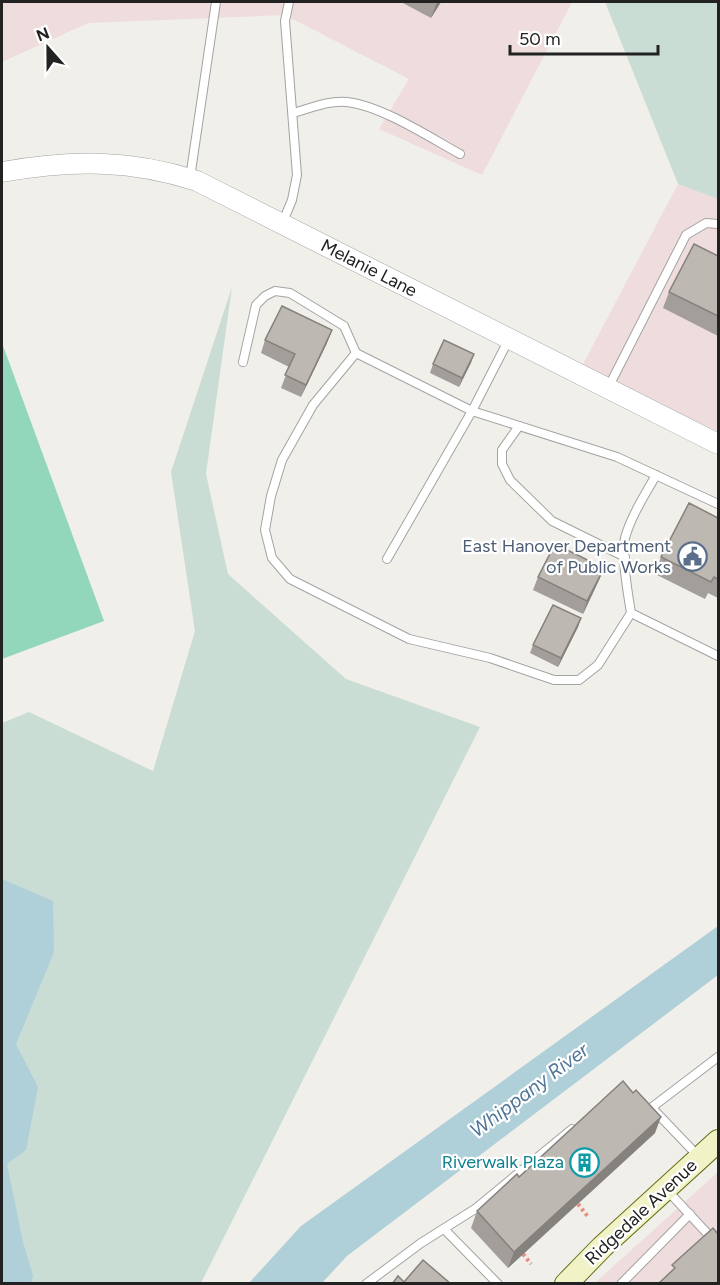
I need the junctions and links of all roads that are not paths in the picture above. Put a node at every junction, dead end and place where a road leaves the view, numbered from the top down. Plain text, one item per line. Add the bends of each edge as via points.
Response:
1 (216, 2) edge
2 (289, 2) edge
3 (294, 113) junction
4 (460, 154) dead end
5 (2, 172) edge
6 (190, 179) junction
7 (282, 224) junction
8 (718, 224) edge
9 (509, 338) junction
10 (356, 353) junction
11 (243, 362) dead end
12 (608, 388) junction
13 (472, 411) junction
14 (519, 426) junction
15 (718, 444) edge
16 (656, 475) junction
17 (718, 504) edge
18 (625, 556) junction
19 (387, 559) dead end
20 (631, 613) junction
21 (718, 656) edge
22 (718, 1057) edge
23 (583, 1120) edge
24 (712, 1151) edge
25 (666, 1188) junction
26 (690, 1214) junction
27 (444, 1228) junction
28 (718, 1245) edge
29 (366, 1284) edge
30 (498, 1284) edge
31 (566, 1284) edge
32 (621, 1284) edge

1 - 6 lane
2 - 3 lane via 285,21
3 - 4 lane via 324,103 347,102 404,123
3 - 7 lane via 297,175
5 - 6 street, Melanie Lane via 81,162 162,170
6 - 7 street, Melanie Lane
7 - 9 street, Melanie Lane
8 - 12 lane via 706,223 686,235
9 - 12 street, Melanie Lane
9 - 13 lane
10 - 11 lane via 344,326 290,294 275,291 256,304
10 - 13 lane
10 - 20 lane via 313,405 282,460 271,496 265,530 272,558 290,579 409,639 490,657 554,680 579,680 598,665
12 - 15 street, Melanie Lane
13 - 14 lane
13 - 19 lane
14 - 16 lane via 616,457
14 - 18 lane via 502,450 502,464 510,480 552,521
16 - 17 lane
16 - 18 lane via 624,540
18 - 20 lane
20 - 21 lane
22 - 24 lane via 648,1105
23 - 27 lane via 475,1209
24 - 25 main road, Ridgedale Avenue
25 - 26 lane
25 - 31 main road, Ridgedale Avenue
26 - 28 lane
26 - 32 lane
27 - 29 lane
27 - 30 lane

